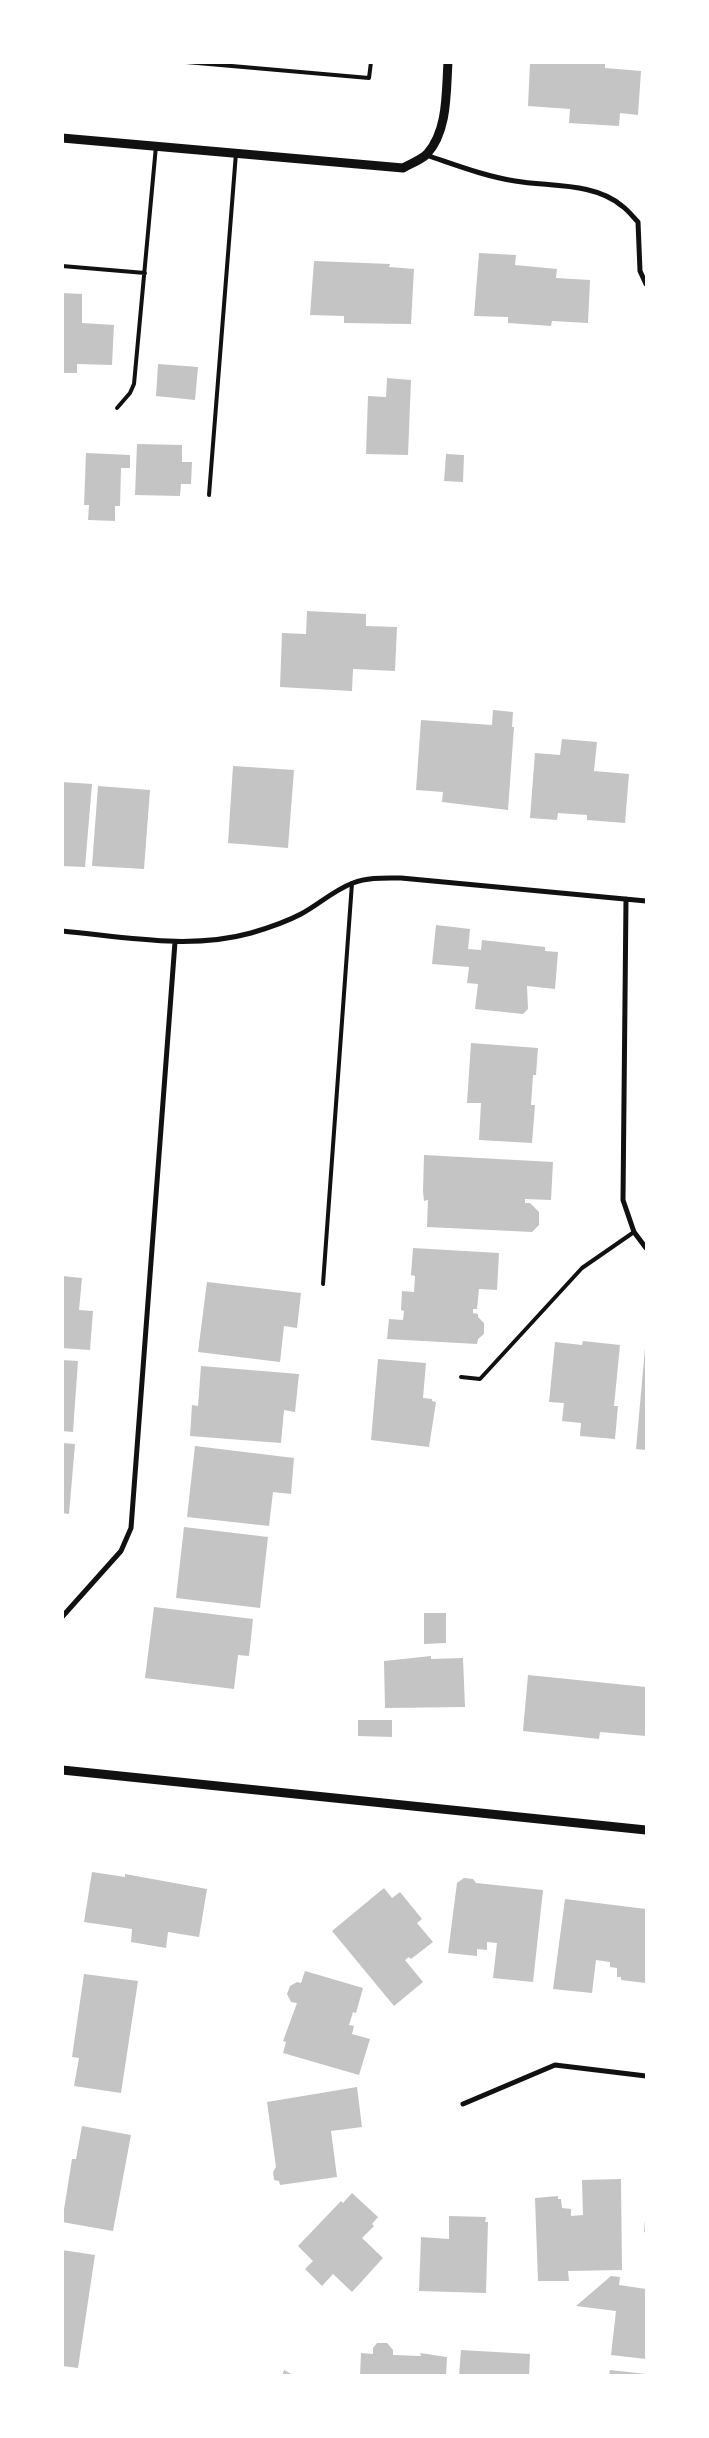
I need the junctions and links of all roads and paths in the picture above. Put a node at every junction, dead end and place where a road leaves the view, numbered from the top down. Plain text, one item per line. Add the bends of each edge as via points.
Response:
1 (186, 62) edge
2 (371, 62) edge
3 (448, 62) edge
4 (62, 138) edge
5 (156, 146) junction
6 (236, 154) junction
7 (426, 155) junction
8 (62, 266) edge
9 (145, 273) junction
10 (646, 284) edge
11 (117, 408) dead end
12 (210, 495) dead end
13 (352, 883) junction
14 (626, 899) junction
15 (646, 901) edge
16 (62, 931) edge
17 (175, 942) junction
18 (634, 1232) junction
19 (646, 1248) edge
20 (322, 1284) dead end
21 (461, 1377) dead end
22 (62, 1617) edge
23 (62, 1770) edge
24 (646, 1830) edge
25 (646, 2076) edge
26 (463, 2104) dead end

1 - 2 lane via 369,78
3 - 7 street via 445,107
4 - 5 street
5 - 6 street
5 - 9 lane
6 - 7 street via 402,168
6 - 12 lane
7 - 10 street via 480,174 574,187 622,205 638,222 640,271
8 - 9 lane
9 - 11 lane via 134,384
13 - 14 street via 371,878 402,878
13 - 17 street via 300,915 275,925 216,940
13 - 20 lane
14 - 15 street
14 - 18 street via 623,1200
16 - 17 street
17 - 22 street via 131,1528 121,1551
18 - 19 street
18 - 21 lane via 582,1268 480,1379
23 - 24 street
25 - 26 street via 555,2065

